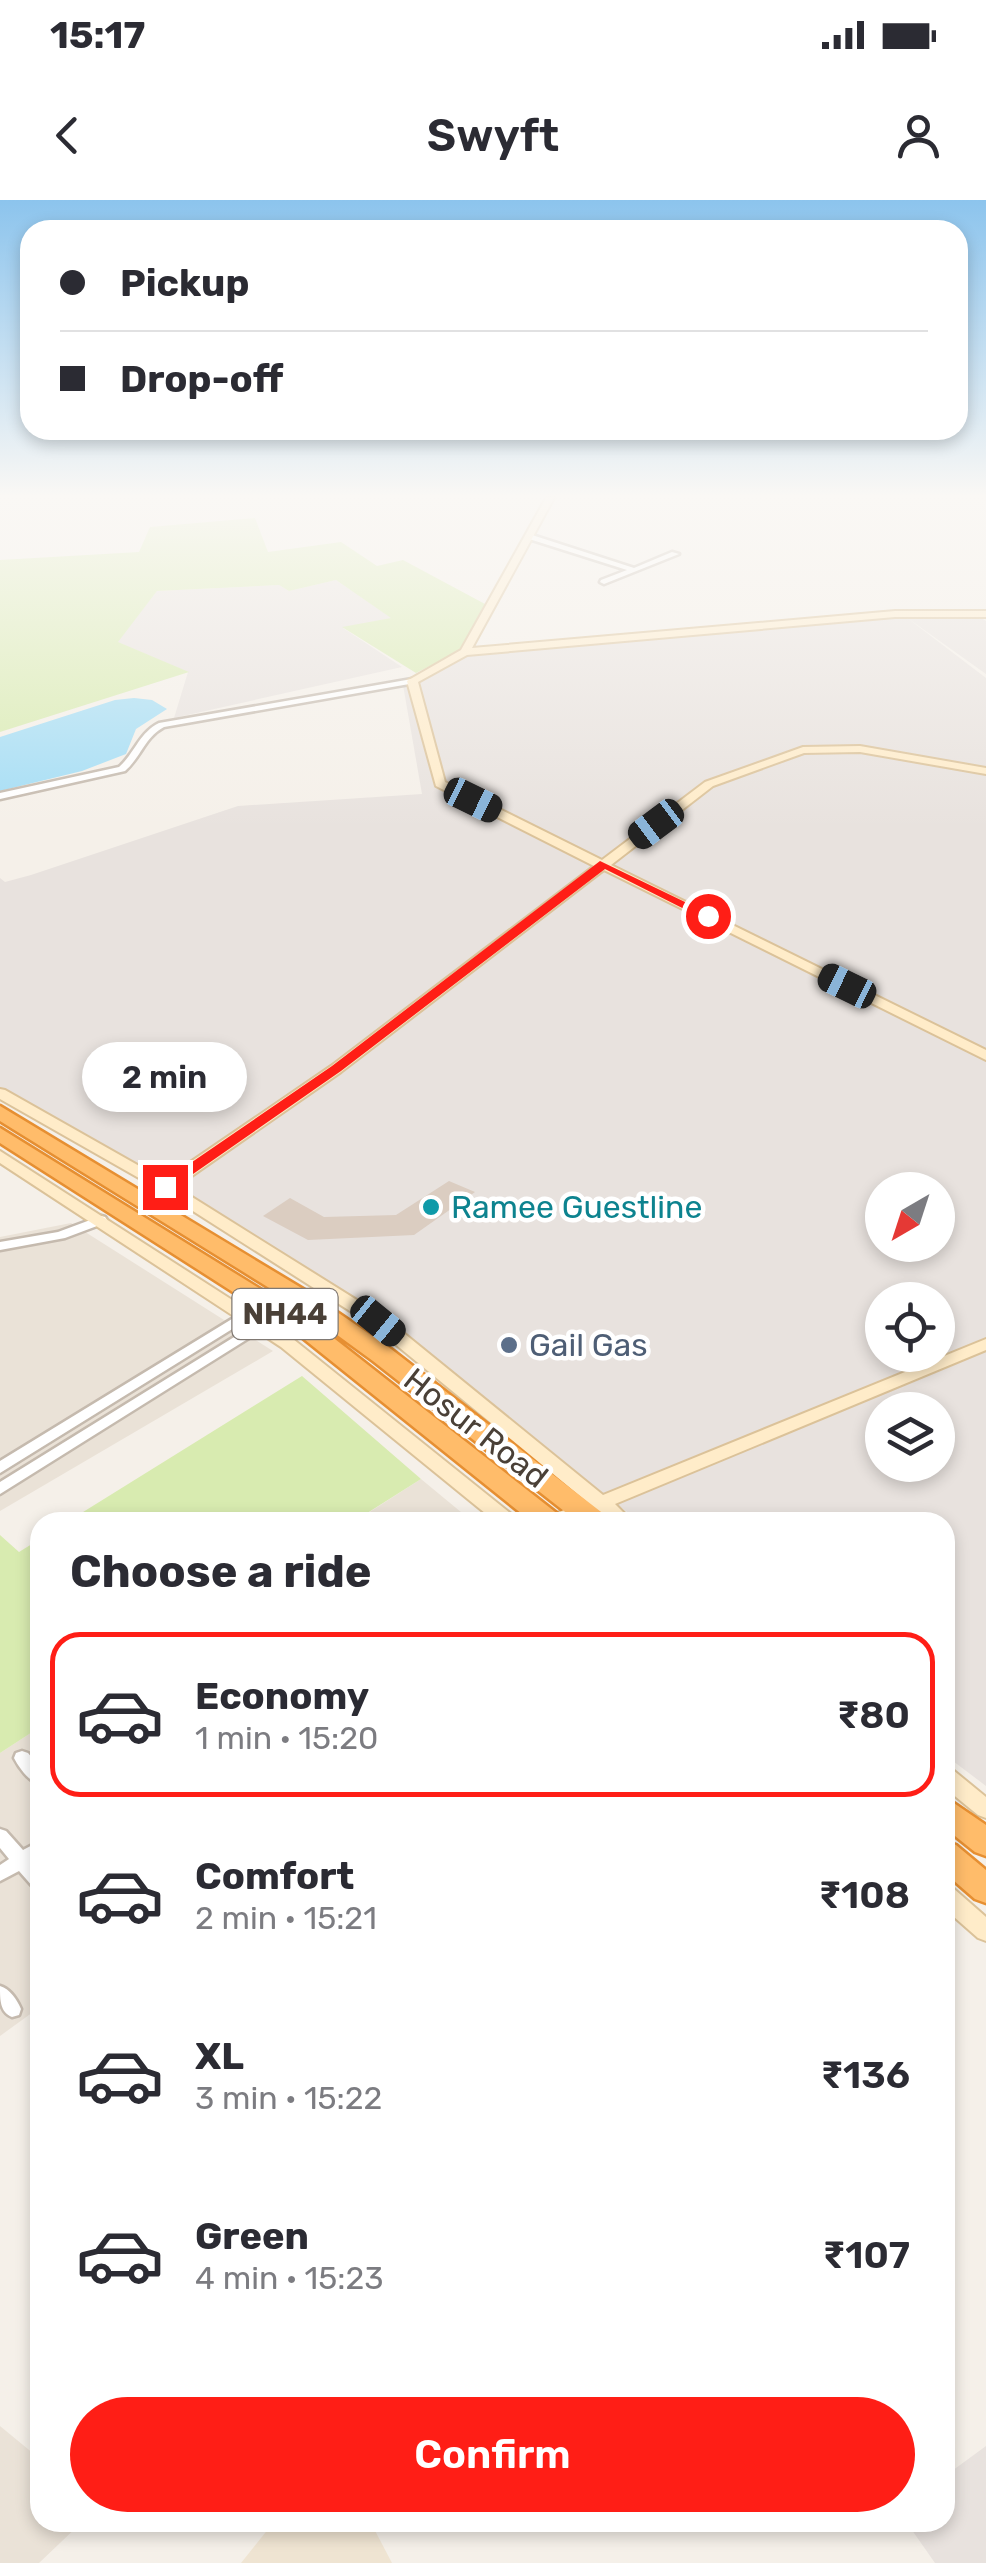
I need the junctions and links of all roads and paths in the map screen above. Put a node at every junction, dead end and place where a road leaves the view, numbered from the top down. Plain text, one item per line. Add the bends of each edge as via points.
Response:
1 (489, 608) edge
2 (986, 614) edge
3 (465, 652) junction
4 (412, 681) junction
5 (986, 771) edge
6 (0, 796) edge
7 (604, 864) junction
8 (986, 1056) edge
9 (0, 1093) edge
10 (0, 1112) edge
11 (0, 1134) edge
12 (0, 1156) edge
13 (165, 1187) junction
14 (101, 1220) junction
15 (0, 1246) edge
16 (253, 1320) junction
17 (986, 1344) edge
18 (0, 1468) edge
19 (0, 1489) edge
20 (495, 1512) edge
21 (539, 1512) edge
22 (591, 1512) edge
23 (22, 1758) dead end
24 (30, 1767) edge
25 (955, 1784) edge
26 (986, 1808) edge
27 (955, 1818) edge
28 (0, 1836) edge
29 (986, 1843) edge
30 (30, 1854) edge
31 (20, 1860) junction
32 (955, 1863) edge
33 (30, 1872) edge
34 (0, 1874) edge
35 (986, 1889) edge
36 (955, 1904) edge
37 (986, 1931) edge

1 - 3 street
2 - 3 street via 895,614
3 - 4 street
4 - 6 street via 162,725 146,734 122,769
4 - 7 street via 440,784
5 - 7 street via 860,749 803,750 708,784
7 - 8 street
7 - 13 street via 336,1068
9 - 13 street
10 - 22 highway, Hosur Road / NH44 via 300,1297
11 - 21 highway, Hosur Road / NH44 via 304,1326
12 - 14 street
13 - 22 street via 378,1321
14 - 15 street
14 - 16 street
16 - 18 street
16 - 19 street
16 - 20 street
17 - 22 street
23 - 24 street
25 - 26 street
27 - 29 highway
28 - 31 street
30 - 31 street
31 - 33 street
31 - 34 street
32 - 35 highway
36 - 37 street

